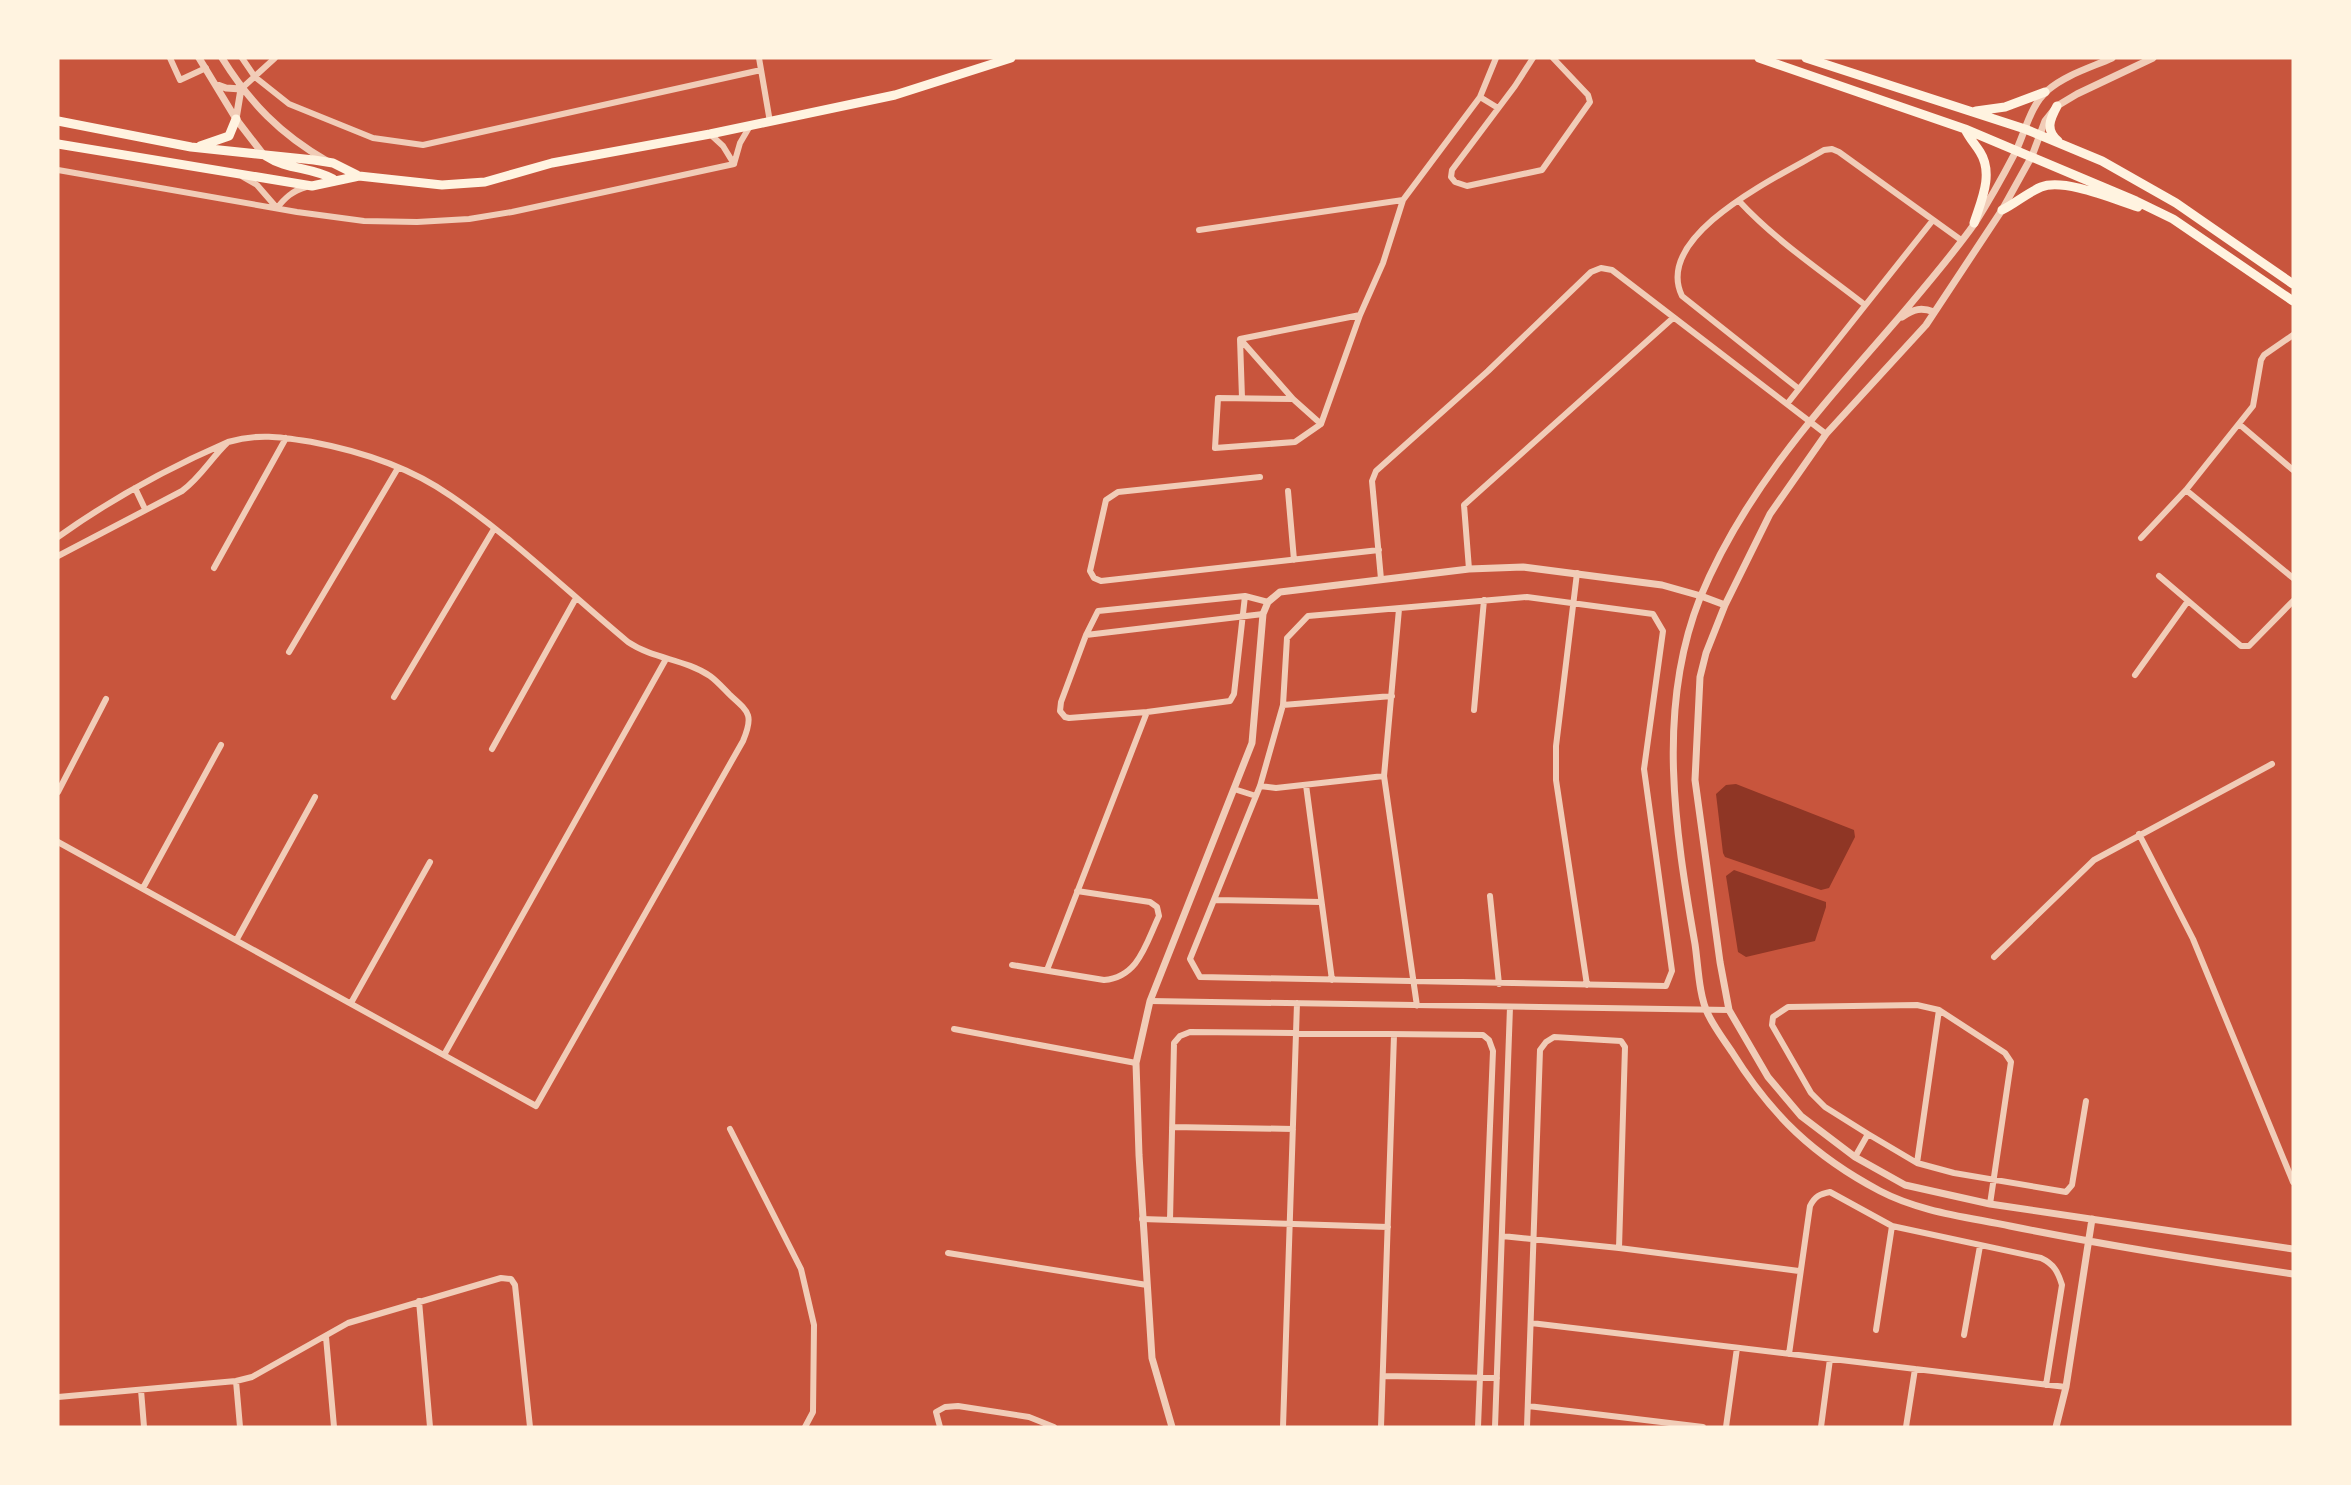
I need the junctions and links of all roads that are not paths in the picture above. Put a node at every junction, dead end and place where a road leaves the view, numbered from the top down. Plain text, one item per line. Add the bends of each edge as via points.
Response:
1 (170, 58) edge
2 (200, 58) edge
3 (222, 58) edge
4 (243, 58) edge
5 (275, 58) edge
6 (759, 58) edge
7 (1011, 58) edge
8 (1496, 58) edge
9 (1533, 58) edge
10 (1553, 58) edge
11 (1759, 58) edge
12 (1806, 58) edge
13 (2112, 58) edge
14 (2153, 58) edge
15 (206, 68) junction
16 (761, 71) junction
17 (255, 77) junction
18 (215, 84) junction
19 (241, 89) junction
20 (2045, 92) junction
21 (1480, 97) junction
22 (2057, 106) junction
23 (1498, 108) junction
24 (1967, 110) junction
25 (236, 119) junction
26 (58, 121) edge
27 (771, 122) junction
28 (750, 126) junction
29 (1965, 129) junction
30 (2025, 129) junction
31 (710, 134) junction
32 (2040, 136) junction
33 (58, 144) edge
34 (191, 147) junction
35 (2066, 147) junction
36 (2017, 150) junction
37 (264, 154) junction
38 (2032, 156) junction
39 (333, 163) junction
40 (734, 164) junction
41 (58, 170) edge
42 (241, 176) junction
43 (359, 176) junction
44 (333, 179) junction
45 (312, 186) junction
46 (1403, 200) junction
47 (1739, 201) junction
48 (277, 208) junction
49 (2003, 210) junction
50 (1933, 219) junction
51 (2172, 219) junction
52 (1974, 223) junction
53 (1199, 230) dead end
54 (1961, 240) junction
55 (2293, 284) edge
56 (2293, 301) edge
57 (1866, 305) junction
58 (1934, 312) junction
59 (1360, 315) junction
60 (1673, 318) junction
61 (1896, 321) junction
62 (2293, 335) edge
63 (1240, 339) junction
64 (1799, 389) junction
65 (1242, 398) junction
66 (1293, 399) junction
67 (1787, 404) junction
68 (1809, 421) junction
69 (1321, 424) junction
70 (2239, 424) junction
71 (1826, 434) junction
72 (286, 438) junction
73 (228, 442) junction
74 (398, 468) junction
75 (2293, 470) edge
76 (1260, 477) dead end
77 (135, 488) junction
78 (2186, 490) junction
79 (1288, 491) dead end
80 (145, 509) junction
81 (494, 529) junction
82 (58, 537) edge
83 (2141, 538) dead end
84 (1379, 550) junction
85 (58, 555) edge
86 (1294, 560) junction
87 (214, 568) dead end
88 (1469, 569) junction
89 (1577, 573) junction
90 (2159, 576) dead end
91 (2293, 578) edge
92 (1381, 579) junction
93 (1245, 596) junction
94 (1701, 596) junction
95 (576, 598) junction
96 (1484, 600) junction
97 (2188, 601) junction
98 (2293, 601) edge
99 (1268, 602) junction
100 (1574, 602) junction
101 (1725, 605) junction
102 (1399, 609) junction
103 (1263, 614) junction
104 (1243, 616) junction
105 (1086, 635) junction
106 (289, 652) dead end
107 (666, 659) junction
108 (2135, 676) dead end
109 (1392, 695) junction
110 (394, 696) dead end
111 (106, 699) dead end
112 (1283, 705) junction
113 (1474, 710) dead end
114 (1147, 712) junction
115 (221, 745) dead end
116 (492, 748) dead end
117 (2272, 764) dead end
118 (1384, 776) junction
119 (1307, 785) junction
120 (1260, 786) junction
121 (1234, 789) junction
122 (58, 792) edge
123 (1256, 796) junction
124 (315, 797) dead end
125 (2139, 834) junction
126 (58, 842) edge
127 (430, 862) dead end
128 (143, 888) junction
129 (1077, 891) junction
130 (1490, 895) dead end
131 (1214, 900) junction
132 (1321, 902) junction
133 (237, 939) junction
134 (1994, 957) dead end
135 (1012, 965) dead end
136 (1046, 970) junction
137 (1332, 980) junction
138 (1413, 982) junction
139 (1499, 984) junction
140 (1587, 985) junction
141 (1150, 1001) junction
142 (351, 1003) junction
143 (1297, 1003) junction
144 (1417, 1006) junction
145 (1510, 1007) junction
146 (1729, 1010) junction
147 (1939, 1010) junction
148 (1705, 1011) junction
149 (954, 1029) dead end
150 (1296, 1033) junction
151 (1394, 1035) junction
152 (444, 1055) junction
153 (1136, 1063) junction
154 (2086, 1101) dead end
155 (1172, 1127) junction
156 (730, 1129) dead end
157 (1293, 1129) junction
158 (1868, 1134) junction
159 (1855, 1157) junction
160 (1917, 1163) junction
161 (1994, 1180) junction
162 (2293, 1182) edge
163 (1990, 1205) junction
164 (1142, 1219) junction
165 (2092, 1219) junction
166 (1170, 1220) junction
167 (1290, 1224) junction
168 (1892, 1226) junction
169 (1388, 1227) junction
170 (1502, 1236) junction
171 (1534, 1238) junction
172 (2088, 1242) junction
173 (1980, 1246) junction
174 (1619, 1248) junction
175 (2293, 1249) edge
176 (948, 1253) dead end
177 (1799, 1271) junction
178 (2293, 1274) edge
179 (1147, 1285) junction
180 (419, 1301) junction
181 (1531, 1323) junction
182 (1876, 1330) dead end
183 (1964, 1335) dead end
184 (326, 1337) junction
185 (1737, 1348) junction
186 (1789, 1354) junction
187 (1830, 1359) junction
188 (1915, 1369) junction
189 (1383, 1376) junction
190 (1480, 1378) junction
191 (1497, 1378) junction
192 (236, 1381) junction
193 (2046, 1385) junction
194 (2066, 1387) junction
195 (141, 1390) junction
196 (58, 1397) edge
197 (1528, 1406) junction
198 (144, 1427) edge
199 (240, 1427) edge
200 (334, 1427) edge
201 (430, 1427) edge
202 (530, 1427) edge
203 (805, 1427) edge
204 (940, 1427) edge
205 (1054, 1427) edge
206 (1172, 1427) edge
207 (1283, 1427) edge
208 (1381, 1427) edge
209 (1478, 1427) edge
210 (1495, 1427) edge
211 (1527, 1427) edge
212 (1703, 1427) edge
213 (1726, 1427) edge
214 (1821, 1427) edge
215 (1906, 1427) edge
216 (2056, 1427) edge

1 - 15 street via 180,80
2 - 15 street
3 - 19 street
4 - 17 street
5 - 17 street
6 - 16 street
7 - 27 main road via 895,95
8 - 21 street
9 - 23 street
10 - 23 street via 1590,102 1545,168 1468,186 1455,182 1452,170
11 - 29 main road
12 - 24 main road
13 - 20 street
14 - 22 street
15 - 18 street
16 - 17 street via 423,145 373,138 325,119 289,104
16 - 27 street
17 - 19 street
18 - 19 street
18 - 25 street
19 - 25 street
19 - 39 street via 270,121
20 - 24 main road via 1995,110
20 - 30 street
21 - 23 street
21 - 46 street
22 - 32 street
22 - 35 main road via 2051,133
24 - 30 main road
25 - 34 main road via 225,139
25 - 37 street
26 - 34 main road
27 - 28 main road
28 - 31 main road
28 - 40 street
29 - 36 main road
29 - 52 main road via 1987,171
30 - 32 main road
30 - 36 street
31 - 40 street
31 - 43 main road via 563,161 485,182 442,185
32 - 35 main road
32 - 38 street
33 - 42 main road
34 - 37 main road
35 - 55 main road via 2142,182
36 - 38 main road
36 - 52 street
37 - 39 main road
37 - 44 main road
38 - 49 street
38 - 51 main road
39 - 43 main road
40 - 48 street via 469,219 364,221
41 - 48 street
42 - 45 main road
42 - 48 street via 257,185
43 - 44 main road
44 - 45 main road
45 - 48 street via 297,190
46 - 53 street
46 - 59 street
47 - 50 street via 1832,149
47 - 57 street
47 - 64 street via 1702,229 1681,256 1677,286 1682,296
49 - 51 main road via 2052,184
49 - 58 street
50 - 54 street
50 - 57 street
51 - 56 main road
52 - 54 street
54 - 61 street
57 - 64 street
58 - 61 street via 1913,310
58 - 71 street
59 - 63 street
59 - 69 street
60 - 67 street
60 - 84 street via 1612,270 1591,272 1376,471 1372,481
60 - 88 street via 1464,505
61 - 68 street
62 - 70 street via 2261,360 2253,406
63 - 65 street
63 - 66 street
64 - 67 street
65 - 66 street
65 - 69 street via 1218,398 1215,447 1296,442
66 - 69 street
67 - 68 street
68 - 71 street
68 - 94 street via 1753,496
70 - 75 street
70 - 78 street
71 - 101 street via 1770,514
72 - 73 street via 253,435
72 - 74 street via 328,445
72 - 87 street
73 - 77 street
73 - 80 street via 197,480
74 - 81 street via 450,495
74 - 106 street
76 - 86 street via 1118,492 1106,500 1090,571 1101,581
77 - 80 street
77 - 82 street
78 - 83 street
78 - 91 street
79 - 86 street
80 - 85 street
81 - 95 street
81 - 110 street
84 - 86 street
84 - 92 street
88 - 89 street via 1523,567
88 - 92 street
89 - 94 street via 1662,585
89 - 100 street
90 - 97 street
92 - 99 street via 1280,592
93 - 99 street
93 - 104 street
93 - 105 street via 1098,611
94 - 101 street
94 - 148 street via 1685,645 1675,704 1673,772 1674,809
95 - 107 street via 638,649
95 - 116 street
96 - 100 street via 1527,597
96 - 102 street
96 - 113 street
97 - 98 street via 2241,646 2249,646
97 - 108 street
99 - 103 street
100 - 140 street via 1556,780
100 - 140 street via 1653,614 1663,631 1644,769 1672,971 1666,986
101 - 146 street via 1700,677 1695,780
102 - 109 street
102 - 112 street via 1308,617 1287,638
103 - 104 street
103 - 121 street via 1252,743
104 - 105 street
104 - 114 street via 1232,699
105 - 114 street via 1060,711 1069,718
107 - 152 street
107 - 152 street via 710,676 747,710 749,726 743,741 536,1105
109 - 112 street
109 - 118 street
111 - 122 street
112 - 120 street
114 - 129 street
115 - 128 street
117 - 125 street
118 - 119 street
118 - 138 street
119 - 120 street
119 - 132 street
120 - 123 street
121 - 123 street
121 - 141 street
123 - 131 street
124 - 133 street
125 - 134 street via 2094,860
125 - 162 street via 2193,939
126 - 128 street
127 - 142 street
128 - 133 street
129 - 136 street
129 - 136 street via 1150,902 1159,916 1135,966 1116,979
130 - 139 street
131 - 132 street
131 - 137 street via 1191,959 1200,977
132 - 137 street
133 - 142 street
135 - 136 street
137 - 138 street
138 - 139 street
138 - 144 street
139 - 140 street
141 - 143 street
141 - 153 street
142 - 152 street
143 - 144 street
143 - 150 street
144 - 145 street
145 - 148 street
145 - 170 street
146 - 148 street
146 - 159 street via 1768,1077 1801,1116
147 - 158 street via 1905,1005 1788,1007 1773,1017 1772,1026 1811,1093
147 - 160 street
147 - 161 street via 2011,1062
148 - 172 street via 1783,1122 1842,1170 1883,1193 1924,1208
149 - 153 street
150 - 151 street
150 - 155 street via 1190,1032 1180,1036 1174,1044
150 - 157 street
151 - 169 street
151 - 190 street via 1483,1035 1493,1051
153 - 164 street
154 - 161 street via 2069,1190
155 - 157 street
155 - 166 street
156 - 203 street via 801,1269 814,1325 813,1412
157 - 167 street
158 - 159 street
158 - 160 street
159 - 163 street via 1905,1185
160 - 161 street
161 - 163 street
163 - 165 street
164 - 166 street
164 - 179 street
165 - 172 street
165 - 175 street
166 - 167 street
167 - 169 street
167 - 207 street
168 - 173 street
168 - 177 street via 1838,1195 1821,1194 1810,1206
168 - 182 street
169 - 189 street
170 - 171 street
170 - 191 street
171 - 174 street
171 - 174 street via 1540,1050 1554,1037 1620,1041 1625,1047
171 - 181 street
172 - 178 street
172 - 194 street
173 - 183 street
173 - 193 street via 2041,1258 2059,1274 2062,1285
174 - 177 street
176 - 179 street
177 - 186 street
179 - 206 street via 1152,1358
180 - 184 street via 348,1323
180 - 201 street
180 - 202 street via 511,1279
181 - 185 street
181 - 197 street
184 - 192 street via 267,1370
184 - 200 street
185 - 186 street
185 - 213 street
186 - 187 street
187 - 188 street
187 - 214 street
188 - 193 street
188 - 215 street
189 - 190 street
189 - 208 street
190 - 191 street
190 - 209 street
191 - 210 street
192 - 195 street
192 - 199 street
193 - 194 street
194 - 216 street
195 - 196 street
195 - 198 street
197 - 211 street
197 - 212 street
204 - 205 street via 936,1412 958,1406 1029,1417

